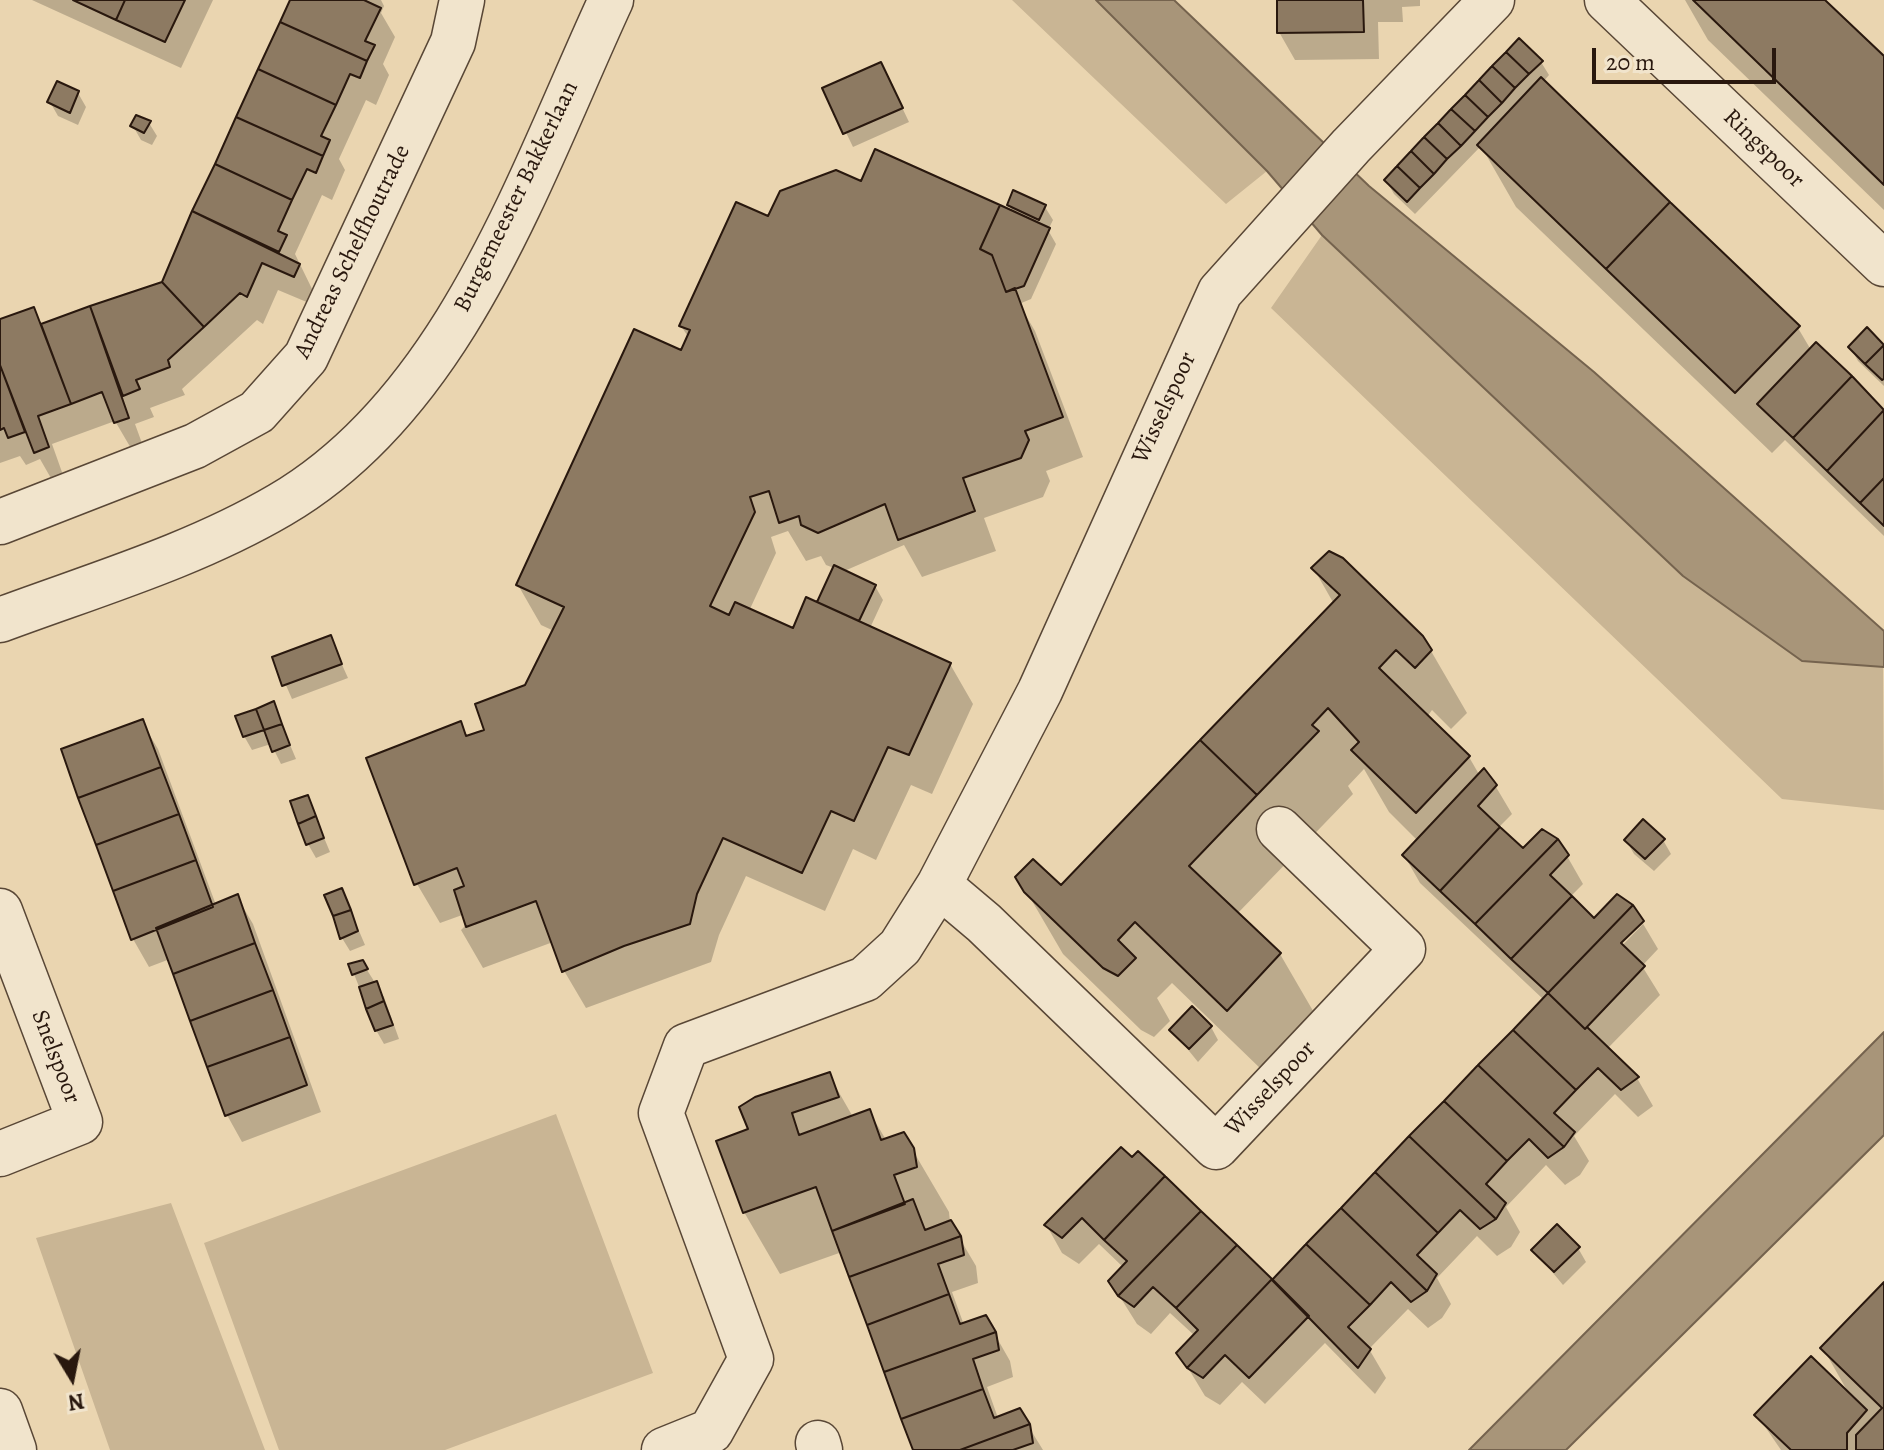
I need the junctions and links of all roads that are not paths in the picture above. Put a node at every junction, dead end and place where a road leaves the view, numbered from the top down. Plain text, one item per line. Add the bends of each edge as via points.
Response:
1 (462, 0) edge
2 (611, 0) edge
3 (1492, 0) edge
4 (1607, 0) edge
5 (1884, 264) edge
6 (0, 522) edge
7 (0, 620) edge
8 (1279, 829) dead end
9 (939, 885) junction
10 (0, 911) edge
11 (0, 1154) edge
12 (0, 1411) edge
13 (667, 1449) edge
14 (14, 1450) edge

1 - 6 street, Andreas Schelfhoutrade via 453,42 306,357 257,412 219,434
2 - 7 street, Burgemeester Bakkerlaan via 501,240 457,321 359,447 282,504 189,550
3 - 9 street, Wisselspoor via 1220,292 1040,691
4 - 5 street, Ringspoor
8 - 9 street, Wisselspoor via 1403,949 1216,1147
9 - 13 street, Wisselspoor via 900,947 865,979 686,1046 661,1113 751,1359 711,1431
10 - 11 street, Snelspoor via 80,1122
12 - 14 street

